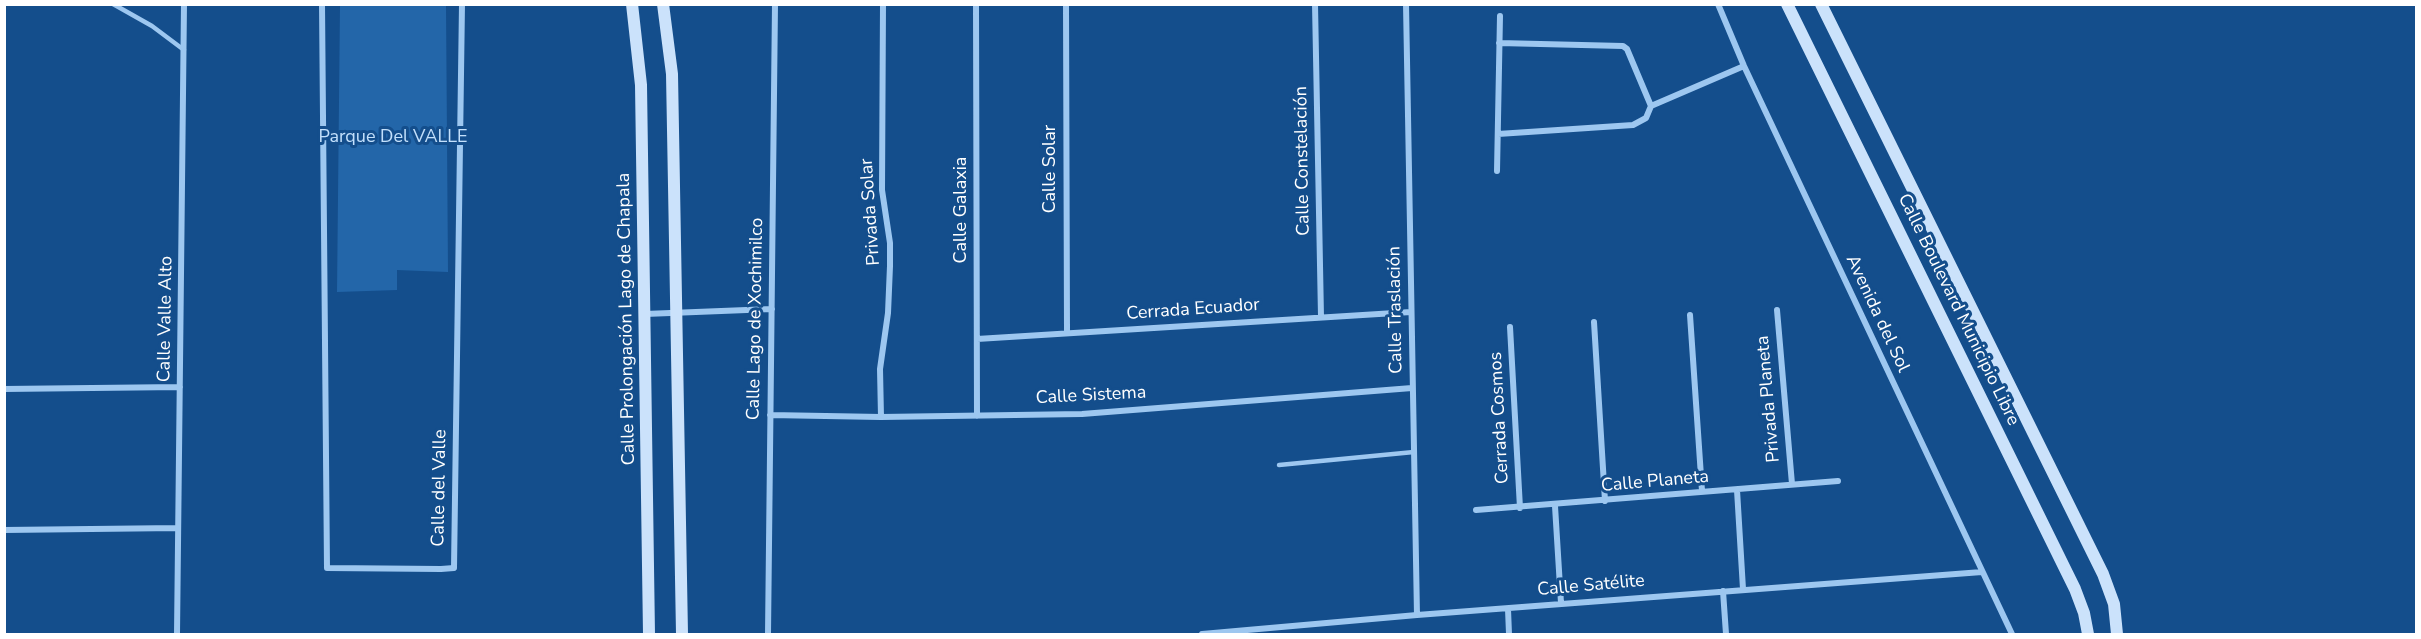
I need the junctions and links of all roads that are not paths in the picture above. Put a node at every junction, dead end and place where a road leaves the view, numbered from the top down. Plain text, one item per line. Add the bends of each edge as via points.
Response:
1 (113, 4) edge
2 (184, 4) edge
3 (322, 4) edge
4 (462, 4) edge
5 (632, 4) edge
6 (663, 4) edge
7 (775, 4) edge
8 (883, 4) edge
9 (976, 4) edge
10 (1066, 4) edge
11 (1315, 4) edge
12 (1406, 4) edge
13 (1718, 4) edge
14 (1787, 4) edge
15 (1821, 4) edge
16 (1500, 16) dead end
17 (1499, 43) junction
18 (184, 50) junction
19 (1744, 66) junction
20 (1651, 106) junction
21 (1498, 134) junction
22 (1497, 171) dead end
23 (772, 309) junction
24 (1777, 310) dead end
25 (678, 312) junction
26 (1411, 312) junction
27 (645, 314) junction
28 (1690, 315) dead end
29 (1321, 317) junction
30 (1594, 322) dead end
31 (1510, 327) dead end
32 (1066, 333) junction
33 (977, 339) junction
34 (180, 387) junction
35 (1413, 388) junction
36 (4, 389) edge
37 (770, 415) junction
38 (977, 416) junction
39 (881, 417) junction
40 (1414, 453) junction
41 (1279, 465) dead end
42 (1838, 481) dead end
43 (1792, 484) junction
44 (1737, 490) junction
45 (1702, 491) junction
46 (1605, 501) junction
47 (1555, 506) junction
48 (1520, 508) junction
49 (1476, 510) dead end
50 (178, 528) junction
51 (4, 530) edge
52 (1982, 572) junction
53 (1743, 589) junction
54 (1723, 591) junction
55 (1562, 603) junction
56 (1508, 609) junction
57 (2084, 613) junction
58 (1417, 615) junction
59 (177, 634) edge
60 (649, 634) edge
61 (682, 634) edge
62 (768, 634) edge
63 (1202, 634) edge
64 (1509, 634) edge
65 (1726, 634) edge
66 (2012, 634) edge
67 (2077, 634) edge
68 (2088, 634) edge
69 (2117, 634) edge

1 - 18 lane
2 - 18 street, Calle Valle Alto
3 - 4 street, Calle del Valle via 327,568 395,569 454,568
5 - 27 main road, Calle Prolongación Lago de Chapala via 641,85
6 - 25 main road via 672,74
7 - 23 street, Calle Lago de Xochimilco
8 - 39 street, Privada Solar via 882,190 890,266 880,369
9 - 33 street, Calle Galaxia
10 - 32 street, Calle Solar
11 - 29 street, Calle Constelación
12 - 26 street, Calle Traslación
13 - 19 street, Avenida del Sol
14 - 57 main road, Calle Boulevard Municipio Libre
15 - 69 main road, Calle Boulevard Municipio Libre via 2103,574 2114,604
16 - 17 street
17 - 20 street via 1623,46
17 - 21 street
18 - 34 street, Calle Valle Alto
19 - 20 street
19 - 52 street, Avenida del Sol
20 - 21 street via 1646,118 1633,125
21 - 22 street
23 - 25 street
23 - 37 street, Calle Lago de Xochimilco
24 - 43 street, Privada Planeta
25 - 27 street
25 - 61 main road
26 - 29 street, Cerrada Ecuador
26 - 35 street, Calle Traslación
27 - 60 main road, Calle Prolongación Lago de Chapala
28 - 45 street
29 - 32 street, Cerrada Ecuador
30 - 46 street
31 - 48 street, Cerrada Cosmos
32 - 33 street, Cerrada Ecuador
33 - 38 street, Calle Galaxia
34 - 36 street
34 - 50 street, Calle Valle Alto
35 - 38 street, Calle Sistema via 1082,414
35 - 40 street, Calle Traslación
37 - 39 street, Calle Sistema
37 - 62 street, Calle Lago de Xochimilco
38 - 39 street, Calle Sistema
40 - 41 lane
40 - 58 street, Calle Traslación
42 - 43 street, Calle Planeta
43 - 44 street, Calle Planeta
44 - 45 street, Calle Planeta
44 - 53 street
45 - 46 street, Calle Planeta
46 - 47 street, Calle Planeta
47 - 48 street, Calle Planeta
47 - 55 street
48 - 49 street, Calle Planeta
50 - 51 street
50 - 59 street, Calle Valle Alto
52 - 53 street, Calle Satélite
52 - 66 street, Avenida del Sol
53 - 54 street, Calle Satélite
54 - 55 street, Calle Satélite
54 - 65 street
55 - 56 street, Calle Satélite
56 - 58 street, Calle Satélite
56 - 64 street
57 - 67 main road
57 - 68 main road, Calle Boulevard Municipio Libre
58 - 63 street, Calle Satélite

